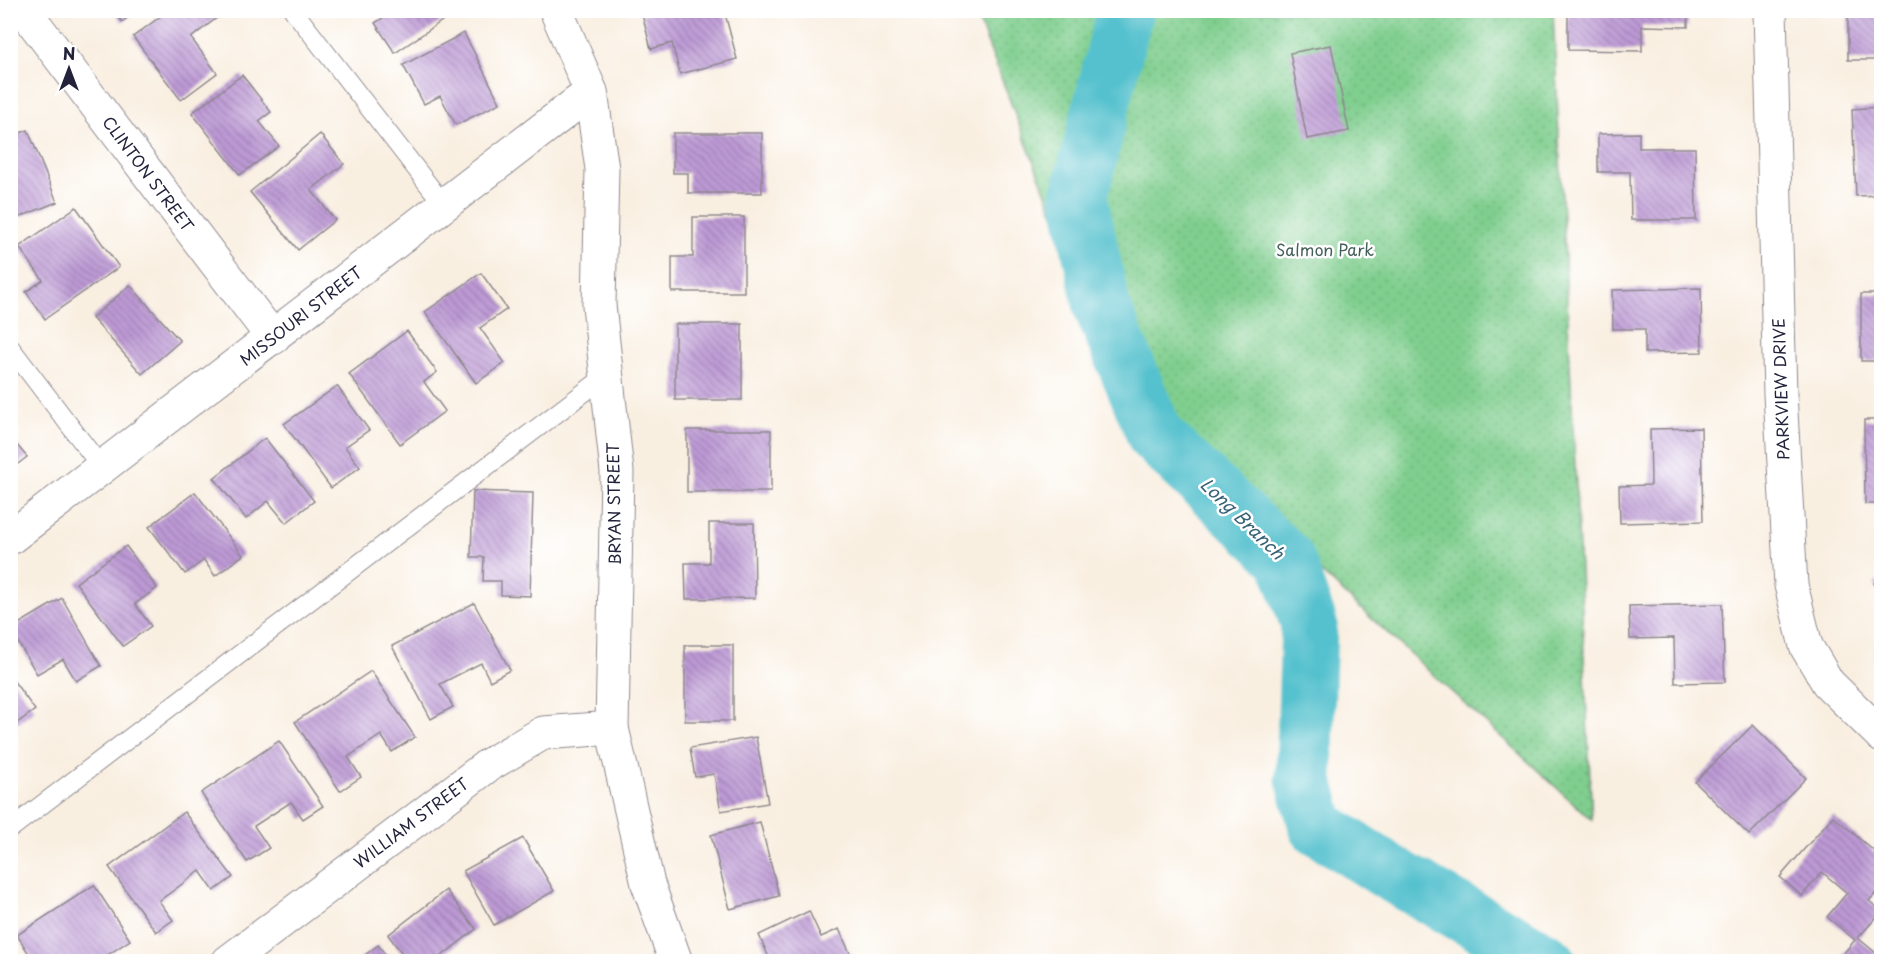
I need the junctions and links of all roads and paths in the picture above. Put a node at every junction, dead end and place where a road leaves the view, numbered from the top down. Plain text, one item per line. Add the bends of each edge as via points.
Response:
1 (24, 10) edge
2 (293, 10) edge
3 (556, 10) edge
4 (1770, 10) edge
5 (591, 92) junction
6 (444, 205) junction
7 (273, 338) junction
8 (10, 347) edge
9 (607, 375) junction
10 (102, 468) junction
11 (10, 538) edge
12 (612, 728) junction
13 (1881, 736) edge
14 (10, 829) edge
15 (228, 962) edge
16 (676, 962) edge

1 - 7 street, CLINTON STREET
2 - 6 lane
3 - 5 street, BRYAN STREET
4 - 13 street, PARKVIEW DRIVE via 1780,394 1791,585 1806,646 1828,683
5 - 6 street, MISSOURI STREET
5 - 9 street, BRYAN STREET via 602,169 599,305
6 - 7 street, MISSOURI STREET
7 - 10 street, MISSOURI STREET
8 - 10 lane
9 - 12 street, BRYAN STREET via 617,472
9 - 14 lane
10 - 11 street, MISSOURI STREET
12 - 15 street, WILLIAM STREET via 543,733 487,766
12 - 16 street, BRYAN STREET via 648,884

